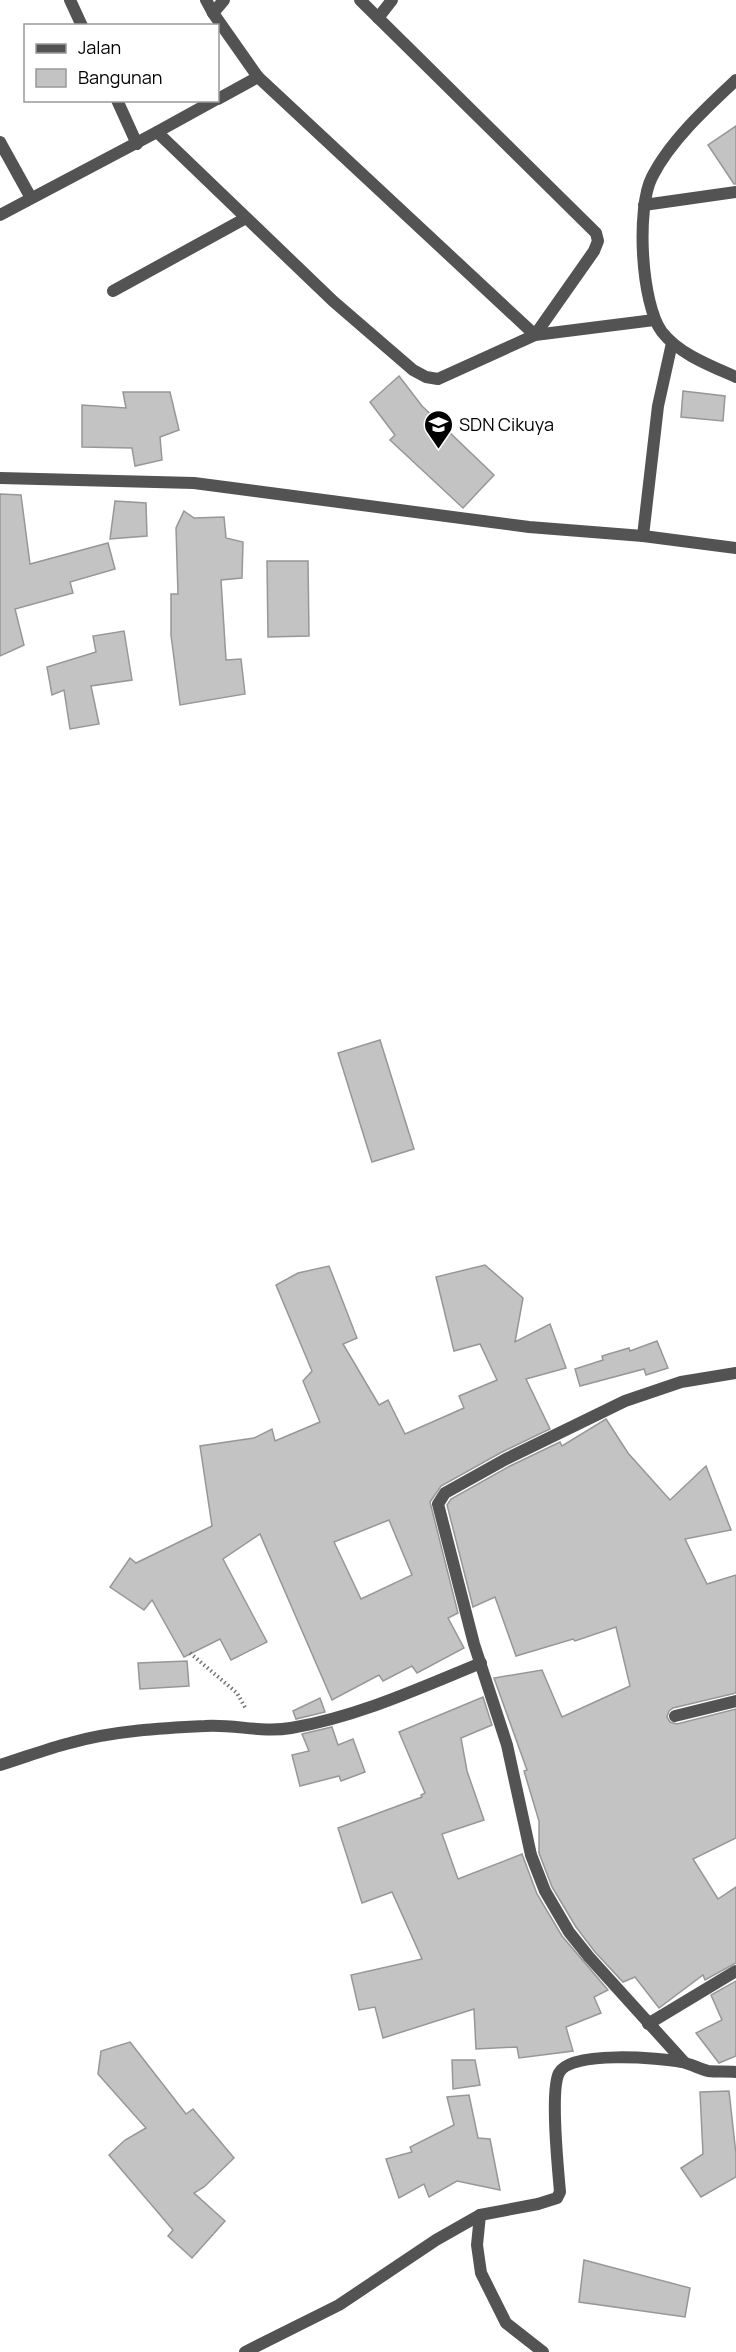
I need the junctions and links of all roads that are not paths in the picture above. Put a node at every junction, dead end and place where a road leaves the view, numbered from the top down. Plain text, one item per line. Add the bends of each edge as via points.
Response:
1 (70, 0) edge
2 (206, 0) edge
3 (224, 0) edge
4 (360, 0) edge
5 (392, 0) edge
6 (213, 13) junction
7 (378, 18) junction
8 (81, 24) edge
9 (258, 77) junction
10 (736, 80) edge
11 (219, 98) edge
12 (118, 102) edge
13 (212, 102) edge
14 (157, 132) junction
15 (0, 142) edge
16 (137, 144) junction
17 (736, 192) edge
18 (31, 198) junction
19 (644, 205) junction
20 (0, 215) edge
21 (246, 218) junction
22 (113, 291) dead end
23 (654, 320) junction
24 (535, 335) junction
25 (672, 343) junction
26 (736, 377) edge
27 (0, 478) edge
28 (643, 536) junction
29 (736, 548) edge
30 (736, 1373) edge
31 (481, 1663) junction
32 (736, 1701) edge
33 (675, 1716) dead end
34 (0, 1765) edge
35 (736, 1971) edge
36 (648, 2024) junction
37 (684, 2062) junction
38 (736, 2072) edge
39 (480, 2215) junction
40 (245, 2352) edge
41 (543, 2352) edge

1 - 8 street
2 - 6 street
3 - 6 street
4 - 7 street
5 - 7 street
6 - 9 street
7 - 24 street via 596,233 594,251
9 - 11 street
9 - 24 street
10 - 19 street via 706,108 660,164 646,191
12 - 16 street
13 - 14 street
14 - 16 street
14 - 21 street
15 - 18 street
16 - 18 street
17 - 19 street
18 - 20 street
19 - 23 street via 642,243
21 - 22 street
21 - 24 street via 333,301 426,377 438,379
23 - 24 street
23 - 25 street
25 - 26 street
25 - 28 street via 658,406
27 - 28 street via 194,483 529,527
28 - 29 street
30 - 31 street via 681,1382 625,1401 506,1459 442,1497 437,1509
31 - 34 street via 394,1699 315,1723 258,1730 209,1725 151,1729 72,1742
31 - 36 street via 507,1745 531,1855 545,1891 569,1932
32 - 33 street
35 - 36 street
36 - 37 street
37 - 38 street via 708,2071
37 - 39 street via 649,2057 582,2060 563,2067 556,2083 558,2195 551,2201
39 - 40 street via 339,2305
39 - 41 street via 477,2245 481,2273 506,2323

